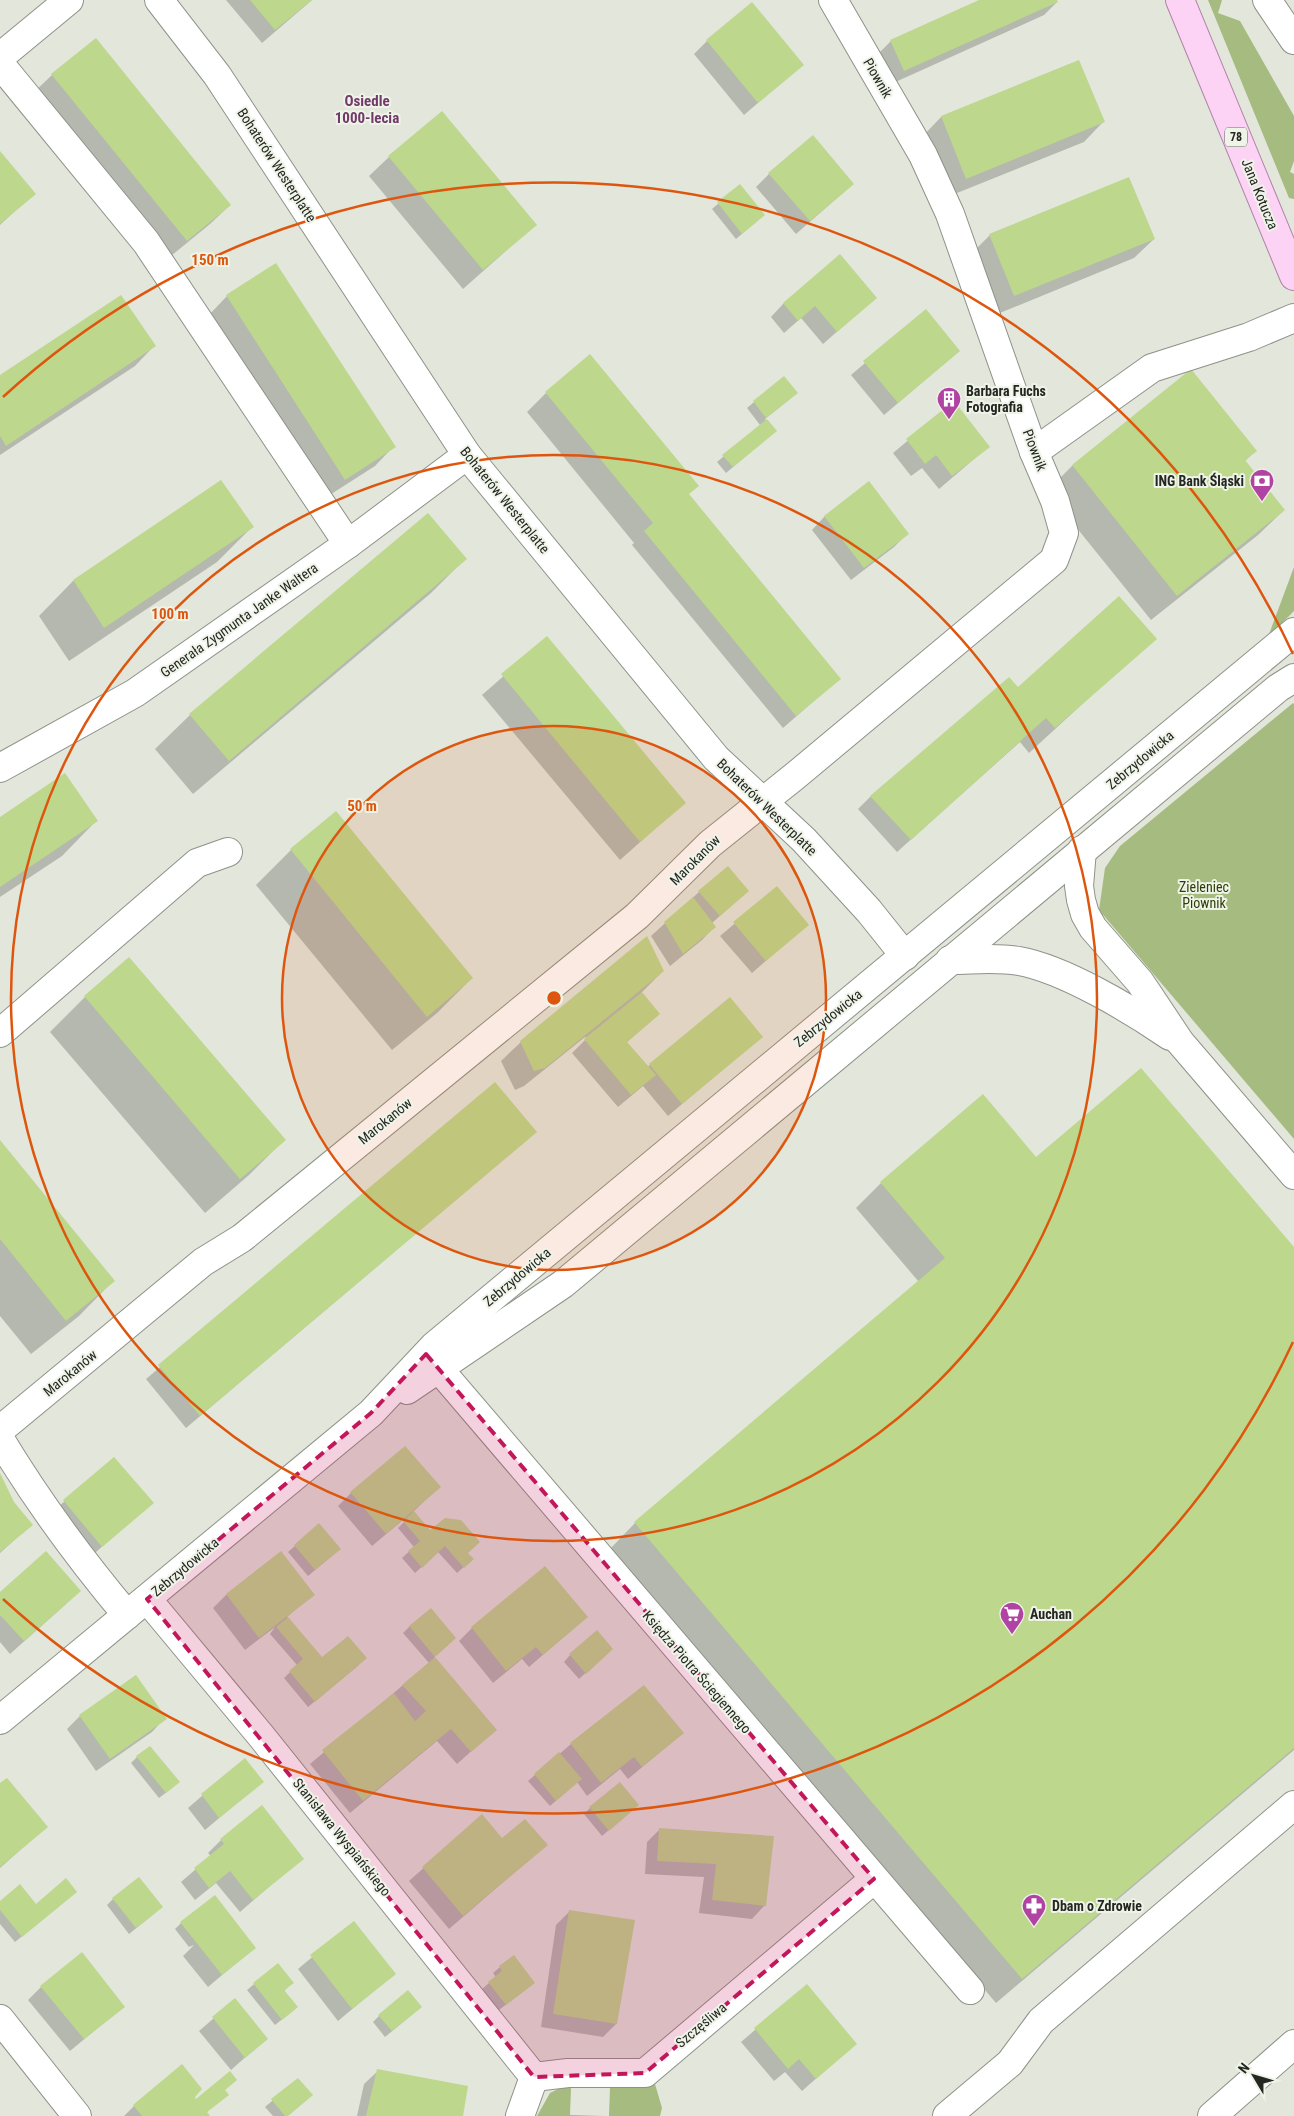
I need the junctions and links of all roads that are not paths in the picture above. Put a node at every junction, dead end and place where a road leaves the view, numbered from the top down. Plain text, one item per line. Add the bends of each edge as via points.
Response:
1 (69, 0) edge
2 (159, 0) edge
3 (832, 0) edge
4 (1180, 0) edge
5 (1267, 0) edge
6 (1294, 40) edge
7 (0, 57) edge
8 (0, 64) edge
9 (1294, 274) edge
10 (1294, 318) edge
11 (1034, 452) junction
12 (467, 455) junction
13 (348, 544) junction
14 (1294, 632) edge
15 (1294, 678) edge
16 (0, 768) edge
17 (763, 801) junction
18 (1082, 850) junction
19 (228, 852) dead end
20 (905, 956) junction
21 (950, 960) junction
22 (0, 1033) edge
23 (1180, 1042) junction
24 (711, 1116) junction
25 (741, 1151) junction
26 (1294, 1175) edge
27 (433, 1361) junction
28 (0, 1430) edge
29 (0, 1439) edge
30 (137, 1607) junction
31 (0, 1720) edge
32 (1294, 1805) edge
33 (874, 1879) junction
34 (970, 1990) dead end
35 (0, 2019) edge
36 (1294, 2044) edge
37 (534, 2077) junction
38 (77, 2116) edge
39 (520, 2116) edge
40 (947, 2116) edge
41 (1212, 2116) edge

1 - 7 street
2 - 12 street, Bohaterów Westerplatte via 217,75
3 - 11 street, Piownik via 922,155 950,214
4 - 9 main road, Jana Kotucza / 78
5 - 6 street
8 - 13 street via 146,242
10 - 11 street via 1249,338 1152,368
11 - 17 street, Piownik via 1055,501 1064,533 1054,560
12 - 13 street, Generała Zygmunta Janke Waltera
12 - 17 street, Bohaterów Westerplatte via 716,758
13 - 16 street, Generała Zygmunta Janke Waltera via 135,693
14 - 20 street, Zebrzydowicka
15 - 18 street, Zebrzydowicka
17 - 20 street, Bohaterów Westerplatte via 817,854
17 - 28 street, Marokanów via 710,844 637,916 242,1238 203,1262
18 - 21 street, Zebrzydowicka
18 - 23 street via 1079,886 1085,914 1093,928 1140,982
19 - 22 street via 197,863
20 - 24 street, Zebrzydowicka
21 - 23 street via 997,959 1036,965 1132,1011
21 - 25 street, Zebrzydowicka
23 - 26 street
24 - 25 street
24 - 27 street, Zebrzydowicka
25 - 27 street, Zebrzydowicka via 564,1284
27 - 30 street, Zebrzydowicka
27 - 33 street, Księdza Piotra Ściegiennego
29 - 30 street, Stanisława Wyspiańskiego via 42,1507 84,1564
30 - 31 street, Zebrzydowicka
30 - 37 street, Stanisława Wyspiańskiego via 262,1737
32 - 40 street via 1042,2021 1010,2063
33 - 34 street, Księdza Piotra Ściegiennego
33 - 37 street, Szczęśliwa via 645,2073 568,2073
35 - 38 street
36 - 41 street
37 - 39 street

